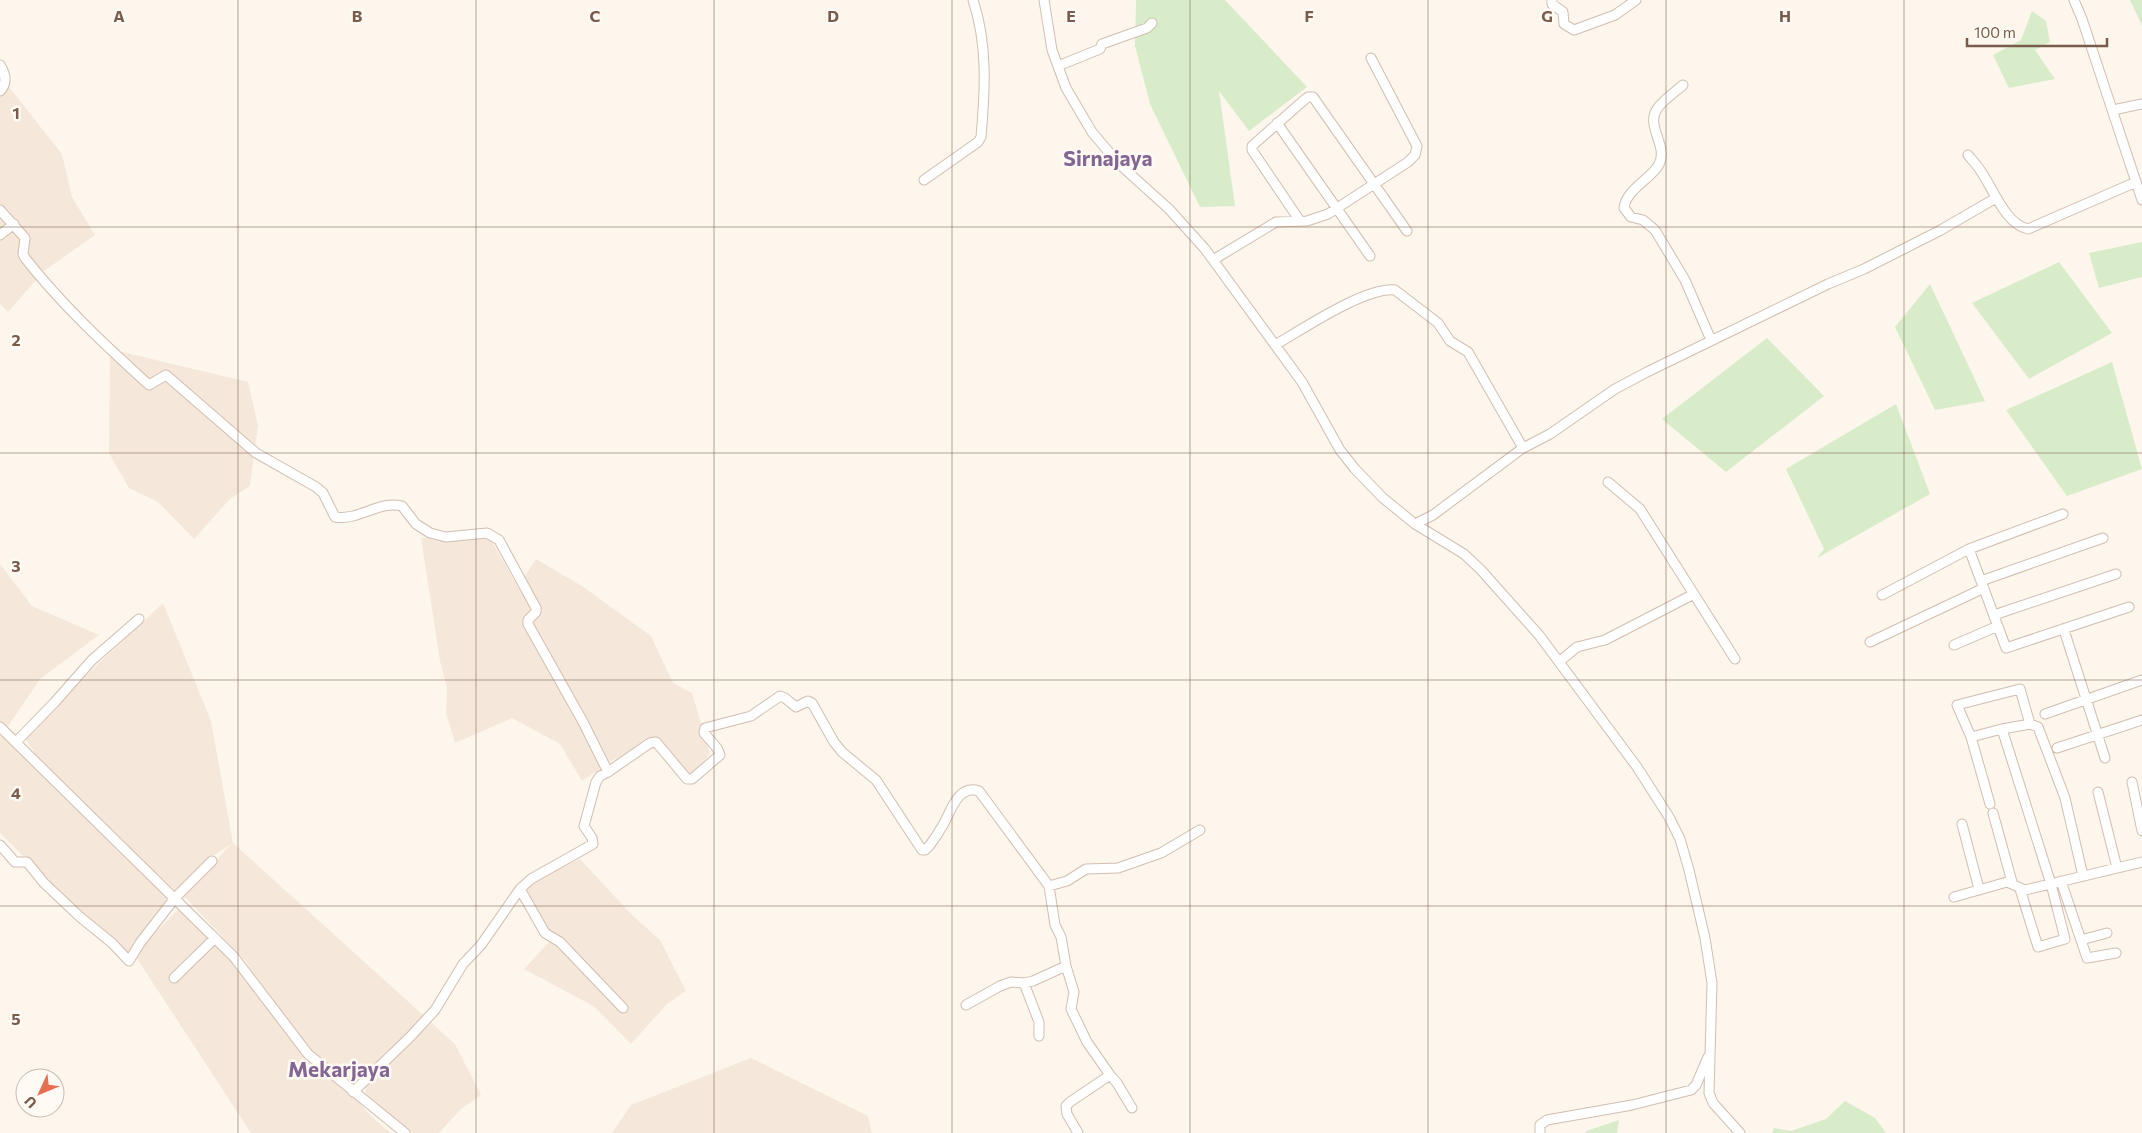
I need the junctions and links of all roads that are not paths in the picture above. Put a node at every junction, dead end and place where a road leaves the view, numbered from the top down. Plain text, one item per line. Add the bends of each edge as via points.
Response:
1 (974, 0) edge
2 (1044, 0) edge
3 (1552, 0) edge
4 (1636, 0) edge
5 (2074, 0) edge
6 (1152, 24) dead end
7 (1371, 58) dead end
8 (0, 65) edge
9 (1058, 66) junction
10 (1683, 85) dead end
11 (0, 91) edge
12 (2142, 104) edge
13 (2113, 110) junction
14 (1277, 123) junction
15 (1968, 155) dead end
16 (924, 180) dead end
17 (2136, 182) junction
18 (1372, 184) junction
19 (1996, 198) junction
20 (2142, 200) edge
21 (1336, 208) junction
22 (0, 210) edge
23 (1300, 221) junction
24 (14, 224) junction
25 (1407, 231) dead end
26 (0, 235) edge
27 (1370, 256) dead end
28 (1213, 260) junction
29 (1711, 340) junction
30 (1275, 345) junction
31 (1522, 448) junction
32 (1608, 482) dead end
33 (2063, 514) dead end
34 (1414, 524) junction
35 (2104, 538) dead end
36 (1969, 549) junction
37 (2116, 574) dead end
38 (1982, 585) junction
39 (1694, 594) junction
40 (1882, 595) dead end
41 (2129, 607) dead end
42 (1994, 615) junction
43 (139, 619) dead end
44 (1998, 626) junction
45 (2064, 630) junction
46 (1870, 642) dead end
47 (1954, 645) dead end
48 (1735, 659) dead end
49 (1560, 661) junction
50 (2142, 680) edge
51 (2087, 699) junction
52 (2045, 714) dead end
53 (2142, 720) edge
54 (2030, 724) junction
55 (2002, 729) junction
56 (2, 732) edge
57 (2098, 734) junction
58 (1970, 737) junction
59 (16, 742) junction
60 (2057, 748) dead end
61 (2105, 758) dead end
62 (608, 772) junction
63 (2132, 782) dead end
64 (2098, 792) dead end
65 (1962, 824) dead end
66 (1200, 830) dead end
67 (2142, 831) edge
68 (0, 845) edge
69 (212, 861) dead end
70 (2142, 862) edge
71 (2117, 868) junction
72 (2083, 876) junction
73 (2061, 881) junction
74 (2012, 882) junction
75 (1049, 886) junction
76 (2051, 886) junction
77 (520, 889) junction
78 (1979, 889) junction
79 (2020, 889) junction
80 (1954, 897) dead end
81 (175, 898) junction
82 (2107, 933) dead end
83 (216, 938) junction
84 (2081, 940) junction
85 (2116, 953) dead end
86 (1066, 966) junction
87 (174, 978) dead end
88 (1024, 983) junction
89 (966, 1005) dead end
90 (623, 1008) dead end
91 (1039, 1036) dead end
92 (1710, 1054) junction
93 (1110, 1076) junction
94 (353, 1092) junction
95 (1132, 1108) dead end
96 (405, 1133) edge
97 (1078, 1133) edge
98 (1540, 1133) edge
99 (1740, 1133) edge

1 - 16 street via 982,37 985,102 981,137
2 - 9 street via 1052,50
3 - 4 street via 1552,4 1563,12 1564,24 1574,30 1615,15
5 - 13 street
6 - 9 street
7 - 18 street via 1417,146 1408,162
8 - 11 street via 5,82
9 - 28 street via 1066,88 1092,132 1118,163 1185,226
10 - 29 street via 1656,110 1654,126 1662,156 1658,166 1631,194 1624,208 1631,217 1643,220 1655,230 1685,280
12 - 13 street
13 - 17 street
14 - 18 street via 1308,97 1313,97
14 - 21 street
14 - 23 street via 1255,143 1252,150
15 - 19 street
17 - 19 street via 2028,229 2012,219
17 - 20 street
18 - 21 street
18 - 25 street
19 - 29 street via 1864,270
21 - 23 street via 1316,219
21 - 27 street
22 - 24 street
23 - 28 street via 1276,222
24 - 26 street
24 - 62 street via 25,238 25,258 94,335 149,385 166,375 256,453 316,487 323,493 335,517 364,513 390,504 402,506 416,524 430,533 446,537 487,533 499,540 536,608 528,624
28 - 30 street
29 - 31 street via 1616,389 1569,422
30 - 31 street via 1338,309 1380,291 1395,290 1438,323 1450,341 1468,352
30 - 34 street via 1302,382 1347,460 1383,498
31 - 34 street via 1432,515
32 - 39 street via 1640,509
33 - 36 street
34 - 49 street via 1464,554
35 - 38 street
36 - 38 street
36 - 40 street
37 - 42 street
38 - 42 street
38 - 46 street
39 - 48 street
39 - 49 street via 1605,640 1577,647
41 - 45 street
42 - 44 street
43 - 59 street via 92,660
44 - 45 street via 2006,648
44 - 47 street
45 - 51 street
49 - 92 street via 1637,767 1680,839 1705,938 1712,983
50 - 51 street
51 - 52 street
51 - 57 street
53 - 57 street
54 - 55 street
54 - 58 street via 2020,689 1957,705
54 - 72 street via 2038,727 2065,798
55 - 58 street
55 - 76 street
56 - 59 street
57 - 60 street
57 - 61 street
58 - 74 street
59 - 81 street
62 - 75 street via 656,742 690,779 720,755 704,733 705,728 751,716 780,696 796,707 808,701 842,752 876,780 922,850 930,845 955,801 966,791 974,789 988,800
62 - 77 street via 596,782 584,826 593,844 531,879
63 - 67 street
64 - 71 street
65 - 78 street
66 - 75 street via 1162,853 1118,868 1086,869
68 - 81 street via 16,862 27,862 44,883 112,943 126,960 131,960
69 - 81 street
70 - 71 street
71 - 72 street
72 - 73 street
73 - 76 street
73 - 84 street
74 - 78 street
74 - 79 street
75 - 86 street
76 - 79 street
76 - 79 street via 2065,939 2038,947
77 - 90 street via 545,932 560,942
77 - 94 street via 481,945 463,964 431,1015
78 - 80 street
81 - 83 street
82 - 84 street
83 - 87 street
83 - 94 street via 244,969 300,1045
84 - 85 street via 2088,958
86 - 88 street
86 - 93 street via 1074,992 1071,1009 1087,1042
88 - 89 street via 1011,982
88 - 91 street via 1039,1022
92 - 98 street via 1691,1090 1547,1120 1540,1125
92 - 99 street via 1709,1093 1718,1109
93 - 95 street
93 - 97 street via 1066,1106
94 - 96 street

